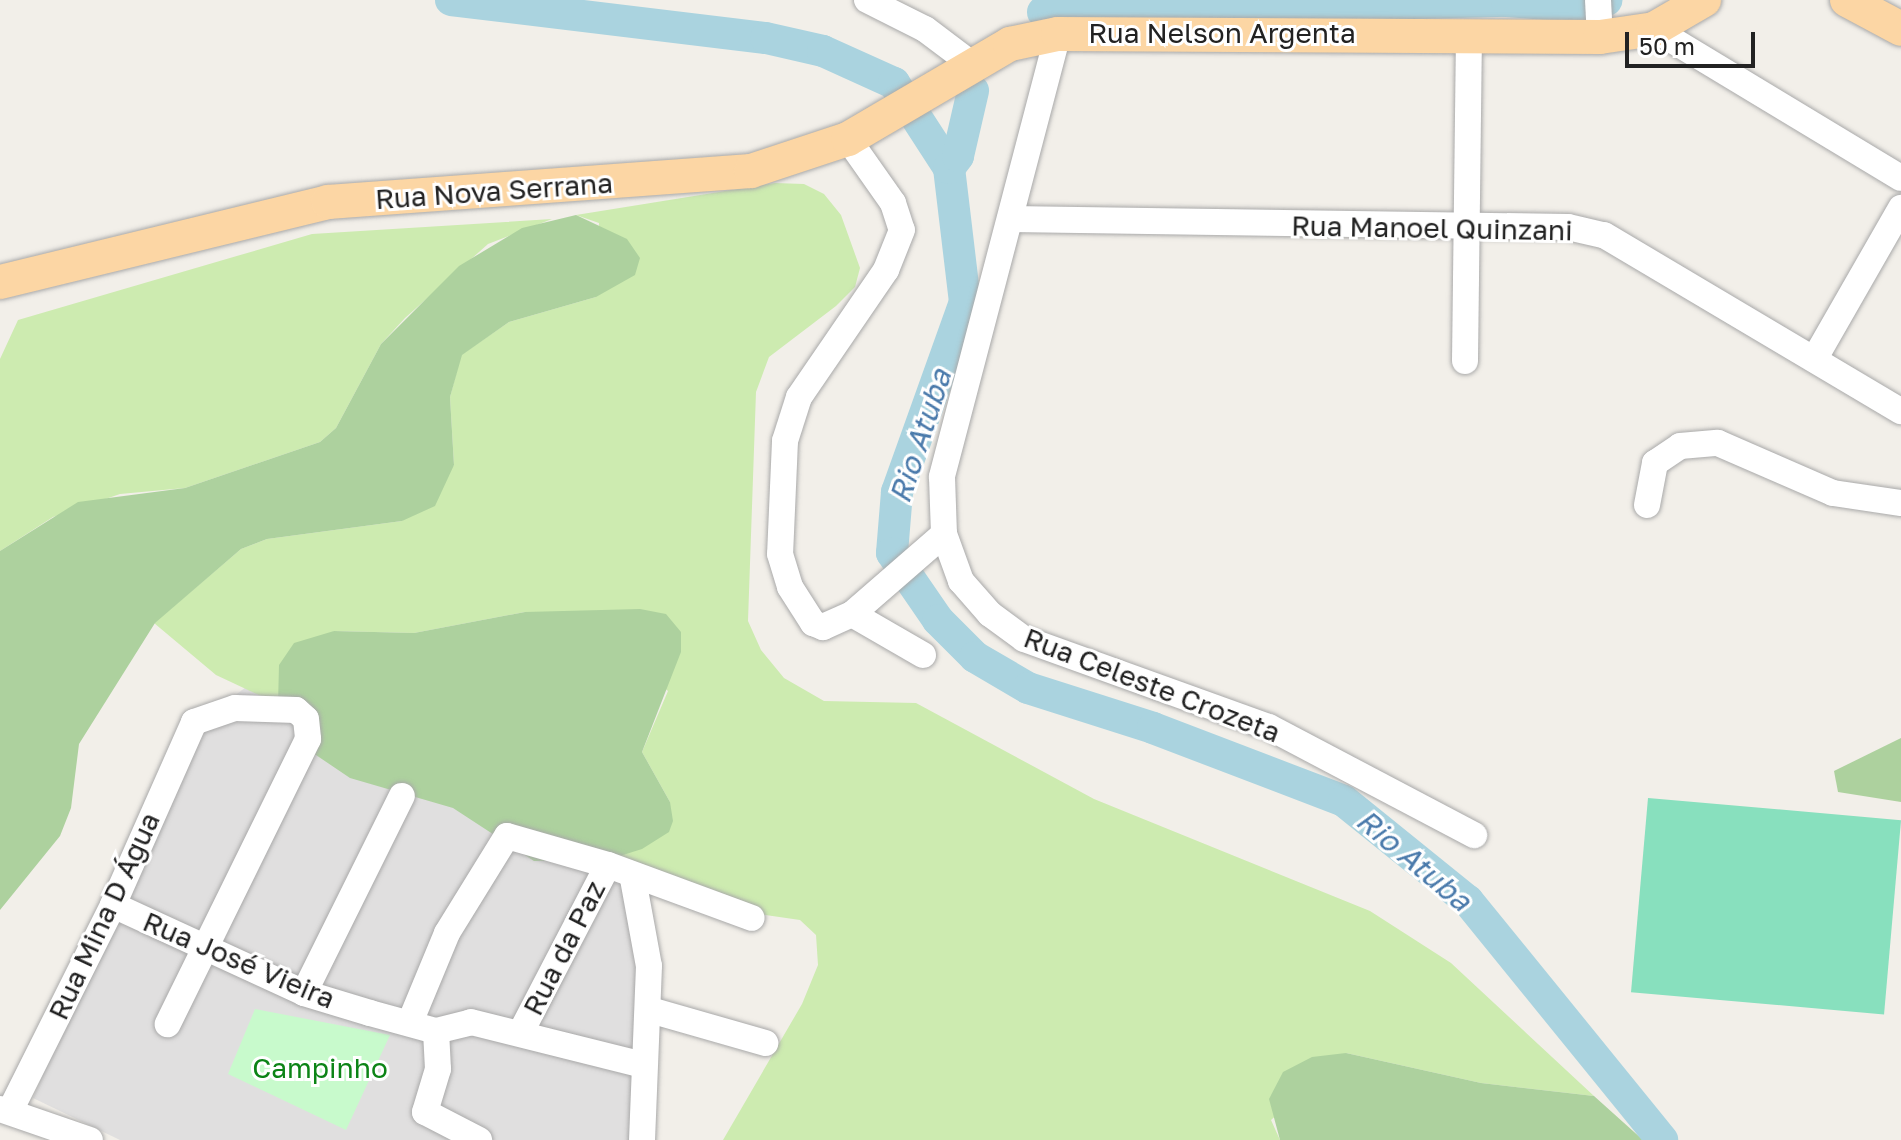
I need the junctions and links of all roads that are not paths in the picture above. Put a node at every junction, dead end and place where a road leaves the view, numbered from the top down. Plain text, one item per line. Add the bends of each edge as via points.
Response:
1 (867, 0) edge
2 (1598, 0) edge
3 (1704, 0) edge
4 (1847, 0) edge
5 (1654, 29) junction
6 (1901, 29) edge
7 (1058, 34) junction
8 (1469, 36) junction
9 (1600, 37) junction
10 (969, 62) junction
11 (857, 134) junction
12 (1901, 178) edge
13 (1901, 208) edge
14 (1010, 219) junction
15 (1466, 229) junction
16 (0, 282) edge
17 (1815, 358) junction
18 (1465, 361) dead end
19 (1901, 411) edge
20 (1901, 503) edge
21 (1647, 505) dead end
22 (944, 534) junction
23 (852, 614) junction
24 (923, 655) dead end
25 (402, 796) dead end
26 (1474, 835) dead end
27 (608, 865) junction
28 (633, 879) junction
29 (113, 905) junction
30 (752, 918) dead end
31 (207, 951) junction
32 (304, 993) junction
33 (650, 1010) junction
34 (411, 1020) junction
35 (168, 1024) dead end
36 (436, 1031) junction
37 (521, 1032) junction
38 (765, 1043) dead end
39 (644, 1065) junction
40 (5, 1109) edge
41 (49, 1131) edge
42 (90, 1140) edge
43 (479, 1140) edge
44 (642, 1140) edge

1 - 10 street via 925,29
2 - 9 street
3 - 5 main road, Rua Nelson Argenta
4 - 6 main road
5 - 9 main road, Rua Nelson Argenta
5 - 12 street
7 - 8 main road, Rua Nelson Argenta
7 - 10 main road, Rua Nelson Argenta via 1010,44
7 - 14 street, Rua Celeste Crozeta
8 - 9 main road, Rua Nelson Argenta
8 - 15 street
10 - 11 main road, Rua Nova Serrana
11 - 16 main road, Rua Nova Serrana via 751,171 328,202
11 - 23 street via 902,230 886,270 799,397 785,441 780,554 790,587 813,623 823,627
13 - 17 street
14 - 15 street, Rua Manoel Quinzani
14 - 22 street, Rua Celeste Crozeta via 951,434 942,477
15 - 17 street, Rua Manoel Quinzani via 1568,227 1604,235
15 - 18 street
17 - 19 street, Rua Manoel Quinzani
20 - 21 street via 1833,493 1718,443 1680,446 1655,463
22 - 23 street
22 - 26 street, Rua Celeste Crozeta via 961,581 990,614 1024,639 1269,727
23 - 24 street
25 - 32 street
27 - 28 street
27 - 34 street via 507,836 447,933
27 - 37 street, Rua da Paz
28 - 30 street
28 - 33 street
29 - 31 street, Rua José Vieira
29 - 31 street, Rua Mina D Água via 194,722 235,708 296,710 306,719 308,739
29 - 40 street, Rua Mina D Água
31 - 32 street, Rua José Vieira
31 - 35 street
32 - 34 street, Rua José Vieira
33 - 38 street
33 - 39 street
34 - 36 street, Rua José Vieira
36 - 37 street via 471,1022
36 - 43 street via 438,1069 425,1112
37 - 39 street
39 - 44 street
40 - 41 street
41 - 42 street

